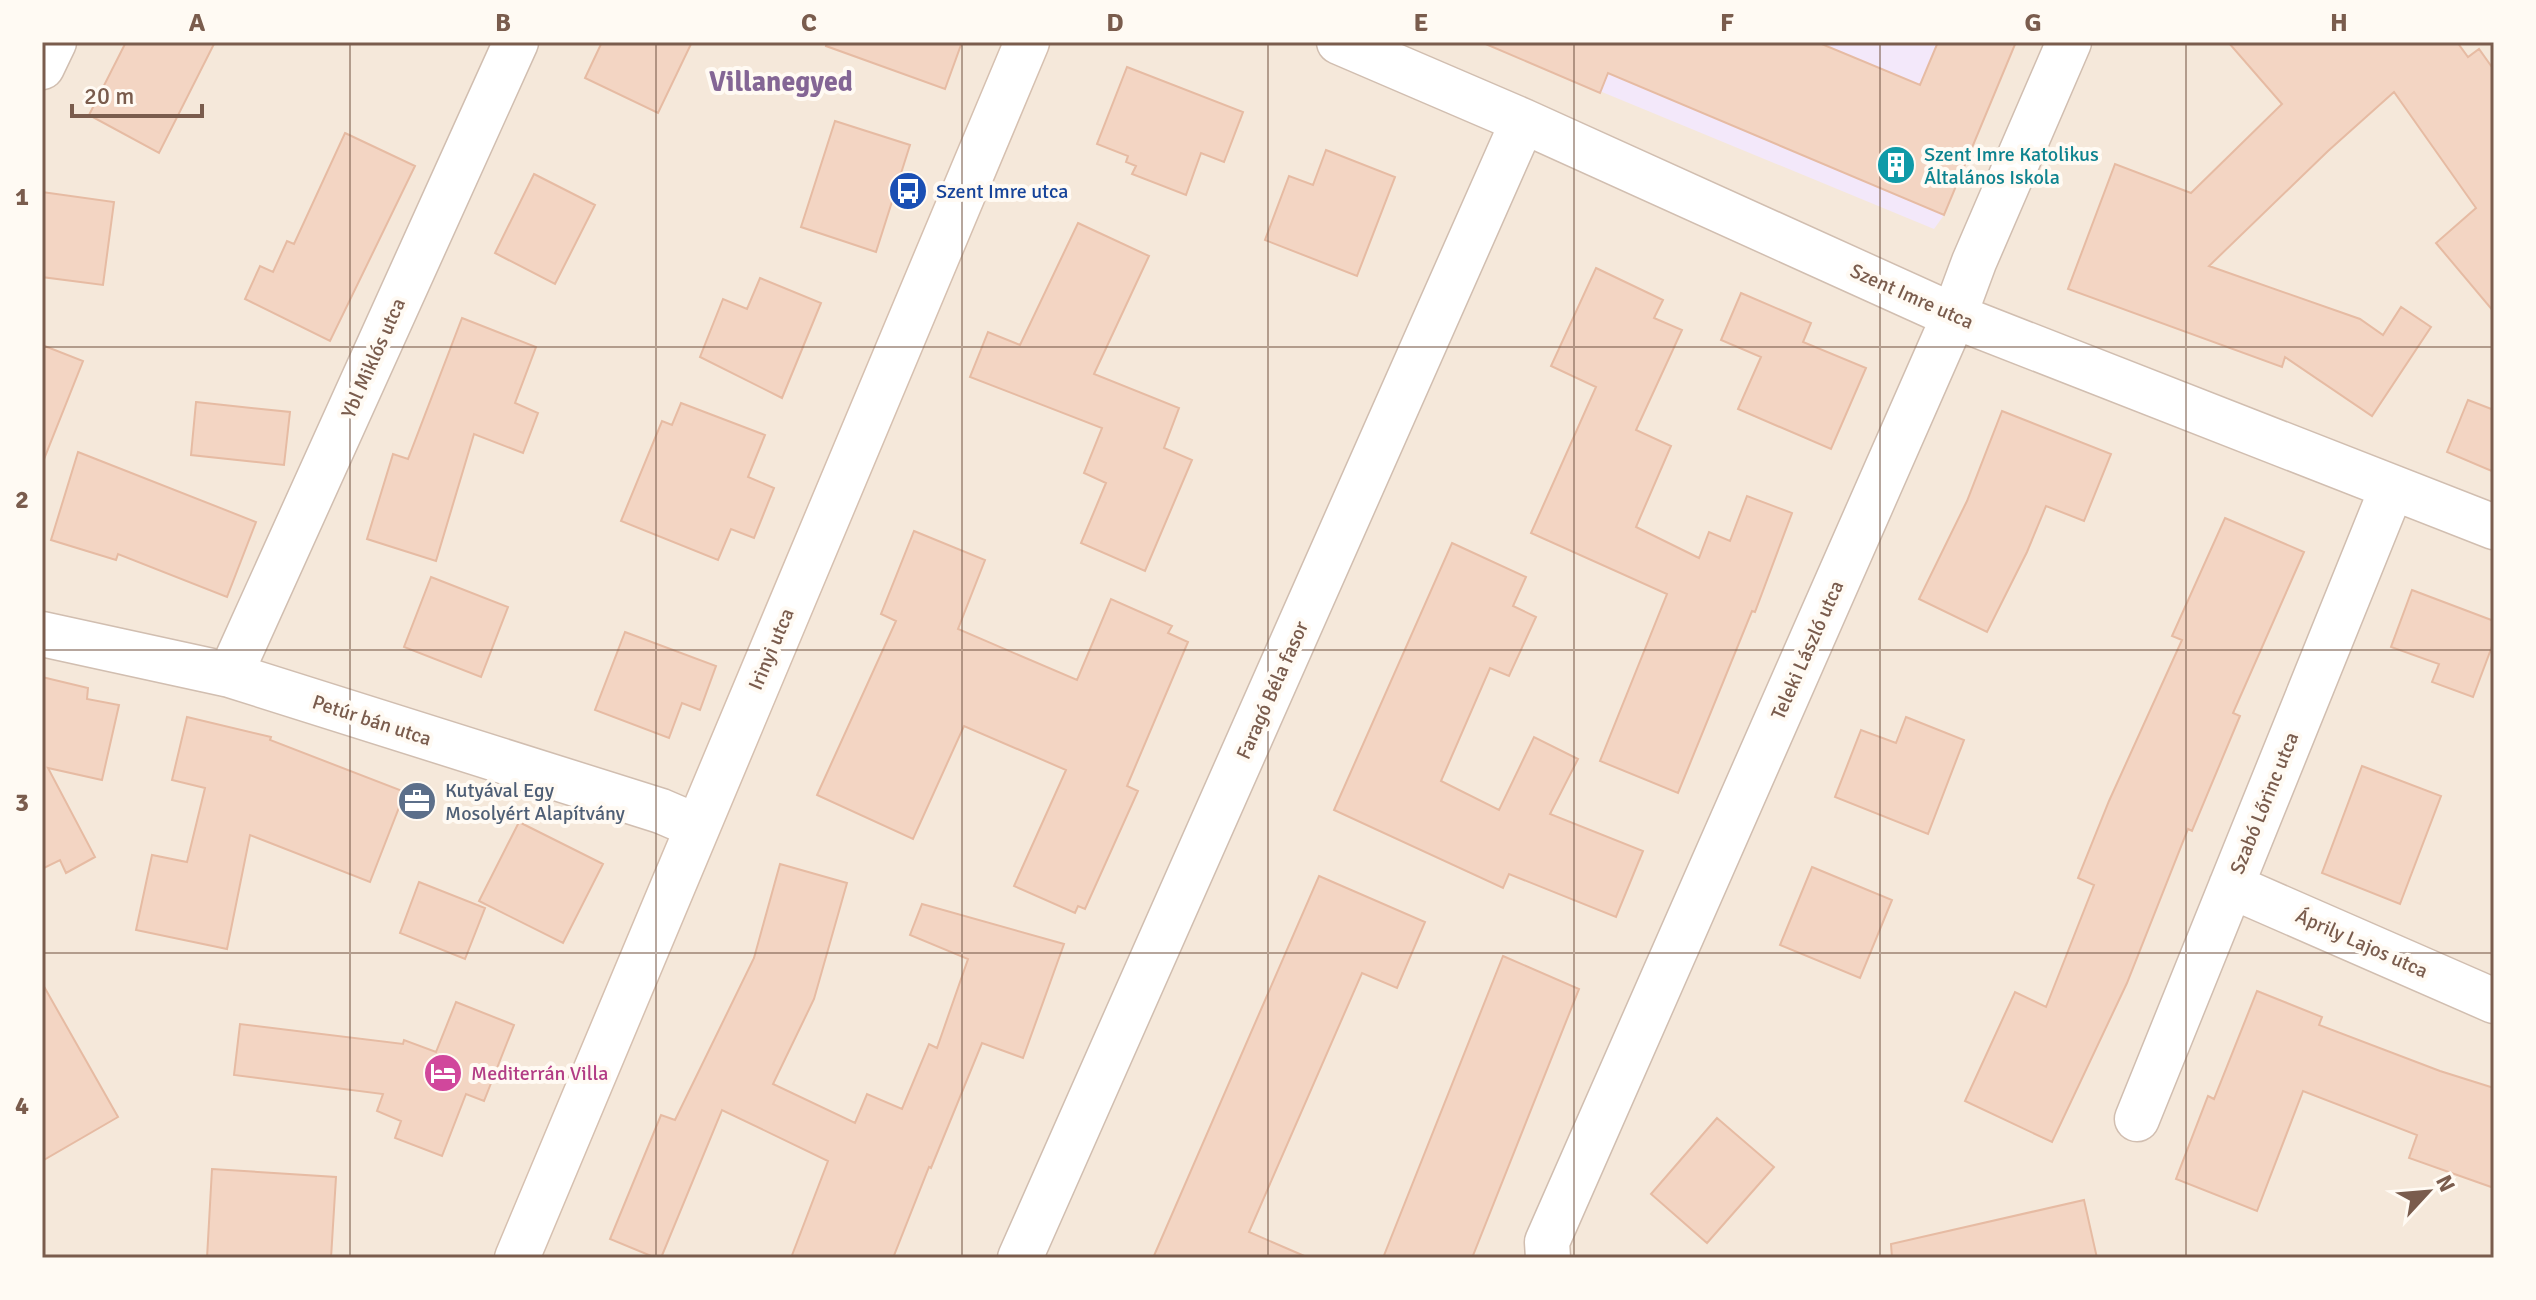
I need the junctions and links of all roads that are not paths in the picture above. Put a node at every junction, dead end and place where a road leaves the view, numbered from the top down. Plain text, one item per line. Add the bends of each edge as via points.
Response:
1 (54, 42) edge
2 (516, 42) edge
3 (1027, 42) edge
4 (1339, 42) edge
5 (2069, 42) edge
6 (42, 67) edge
7 (1523, 121) junction
8 (1954, 316) junction
9 (2392, 488) junction
10 (2494, 527) edge
11 (42, 634) edge
12 (230, 675) junction
13 (696, 826) junction
14 (2231, 886) junction
15 (2494, 1001) edge
16 (2137, 1119) dead end
17 (517, 1258) edge
18 (1020, 1258) edge
19 (1548, 1258) edge

1 - 6 street
2 - 12 street, Ybl Miklós utca
3 - 13 street, Irinyi utca
4 - 7 street, Szent Imre utca
5 - 8 street, Teleki László utca
7 - 8 street, Szent Imre utca
7 - 18 street, Faragó Béla fasor
8 - 9 street, Szent Imre utca
8 - 19 street, Teleki László utca via 1547,1242
9 - 10 street, Szent Imre utca
9 - 14 street, Szabó Lőrinc utca
11 - 12 street, Petúr bán utca
12 - 13 street, Petúr bán utca
13 - 17 street, Irinyi utca
14 - 15 street, Áprily Lajos utca
14 - 16 street, Szabó Lőrinc utca

